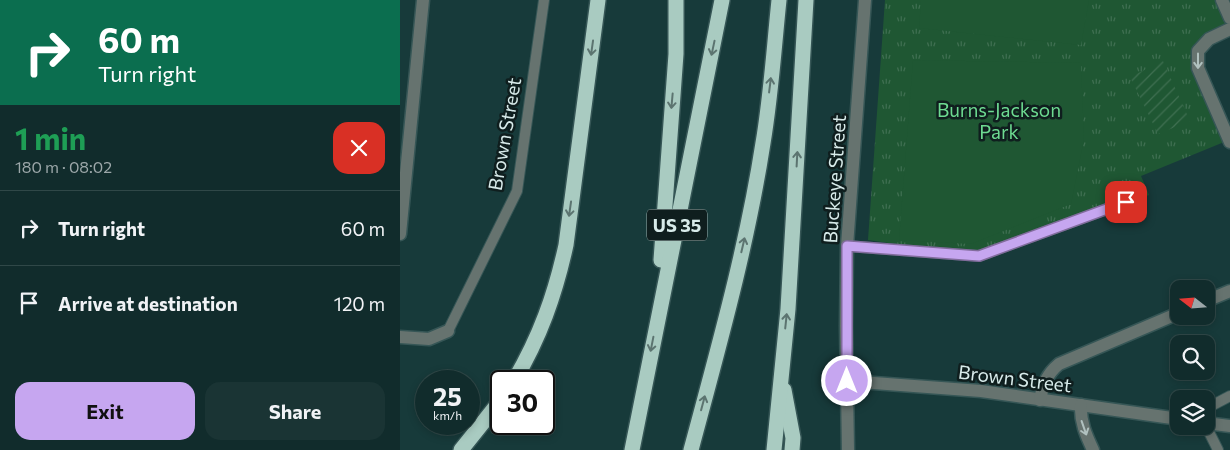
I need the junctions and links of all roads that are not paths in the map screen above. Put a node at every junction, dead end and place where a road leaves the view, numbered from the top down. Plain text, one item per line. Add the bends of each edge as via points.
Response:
1 (423, 0) edge
2 (544, 0) edge
3 (598, 0) edge
4 (676, 0) edge
5 (722, 0) edge
6 (779, 0) edge
7 (806, 0) edge
8 (865, 0) edge
9 (1222, 0) edge
10 (1230, 18) edge
11 (1230, 29) edge
12 (1230, 142) edge
13 (1126, 202) dead end
14 (400, 234) edge
15 (847, 246) junction
16 (1230, 291) edge
17 (1215, 297) edge
18 (658, 316) junction
19 (1170, 317) edge
20 (448, 331) joint
21 (400, 338) edge
22 (781, 369) junction
23 (521, 370) edge
24 (847, 381) junction
25 (1230, 396) edge
26 (1040, 400) junction
27 (1215, 404) edge
28 (1081, 405) junction
29 (490, 414) edge
30 (1170, 418) edge
31 (1215, 425) edge
32 (1230, 426) edge
33 (1211, 435) edge
34 (461, 450) edge
35 (632, 450) edge
36 (691, 450) edge
37 (774, 450) edge
38 (792, 450) edge
39 (848, 450) edge
40 (1093, 450) edge
41 (1218, 450) edge

1 - 14 street
2 - 20 lane, Brown Street via 517,191
3 -> 23 highway via 566,245 546,318
4 -> 18 highway via 676,54
5 -> 18 highway, US 35
36 -> 6 highway via 749,219 763,143
22 -> 7 highway via 788,309
8 - 15 street, Buckeye Street
9 - 10 street
11 -> 12 street via 1209,39 1198,51 1198,68
13 - 15 lane via 979,256
15 - 24 street, Buckeye Street
16 - 17 street
18 -> 35 highway, US 35
19 - 26 street via 1059,364 1044,382
20 - 21 street, Brown Street via 429,339
22 - 37 highway
22 - 38 highway via 793,438
24 - 26 street, Brown Street via 981,391
24 - 39 street, Buckeye Street
25 - 27 lane
26 - 28 street, Brown Street
28 - 30 street, Brown Street
28 -> 40 street via 1084,430
29 - 34 highway
31 - 32 street
33 - 41 lane

